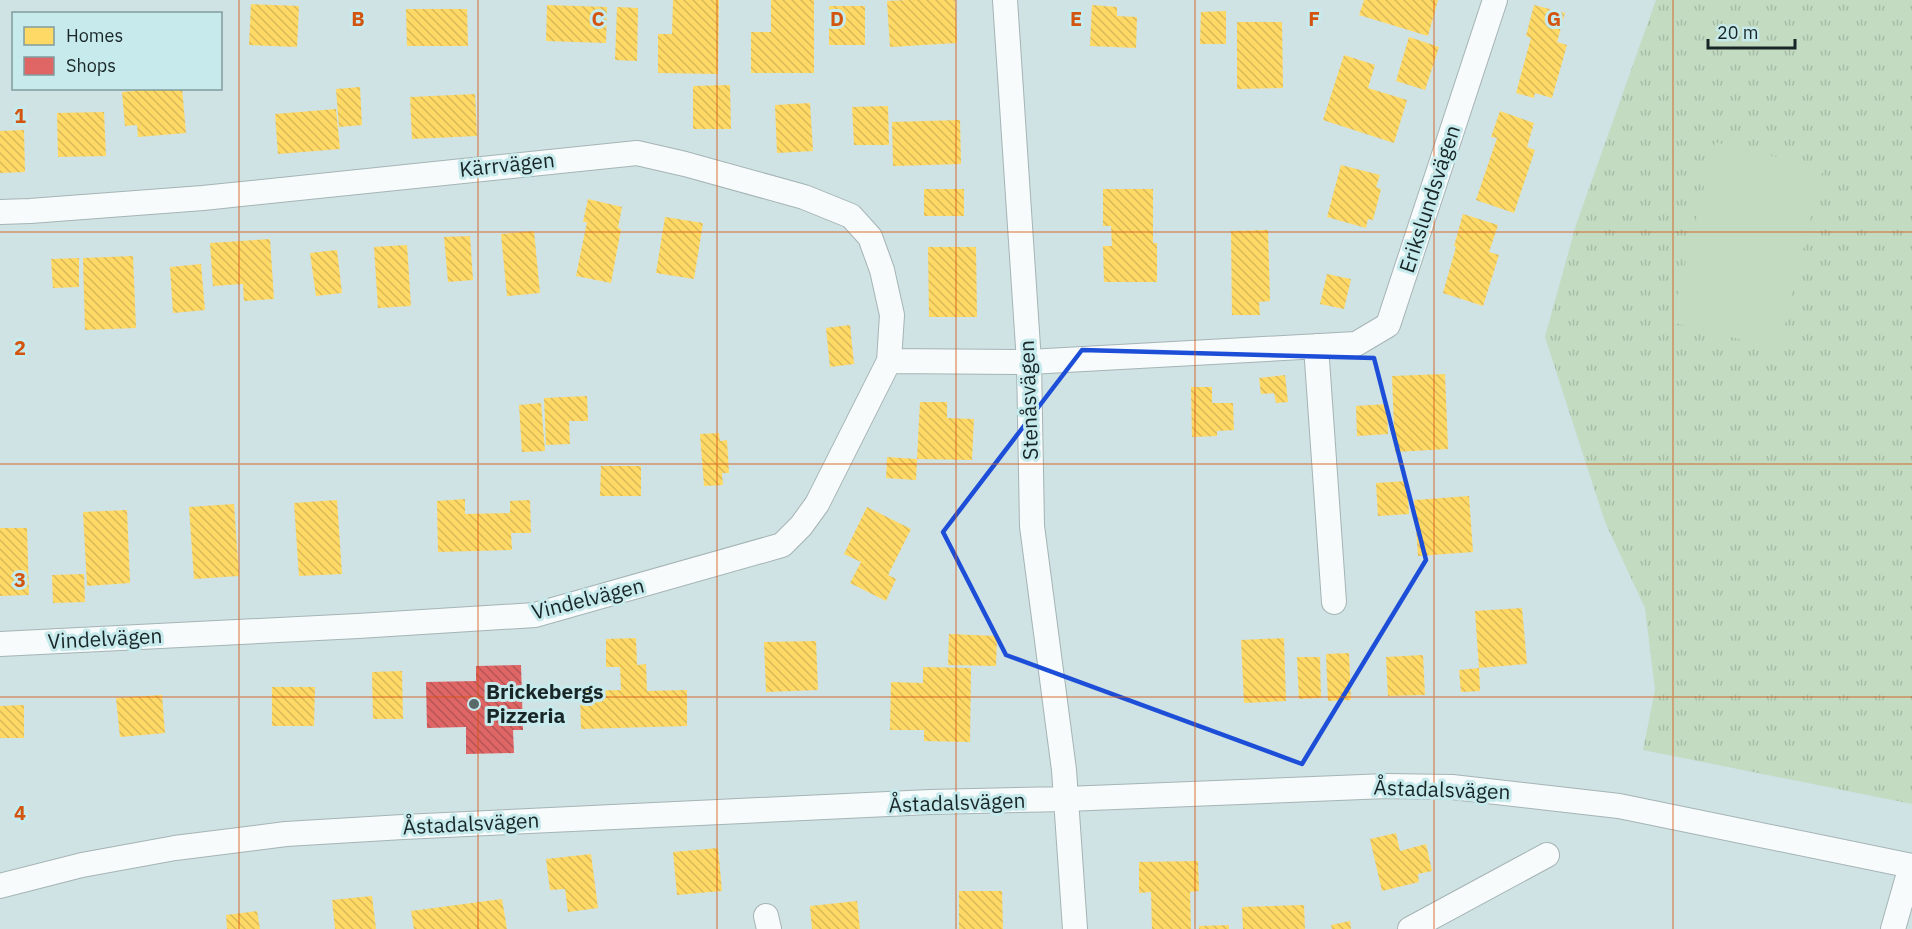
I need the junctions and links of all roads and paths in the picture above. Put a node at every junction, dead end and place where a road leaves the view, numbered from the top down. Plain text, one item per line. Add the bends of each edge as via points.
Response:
1 (1005, 0) edge
2 (1495, 0) edge
3 (0, 212) edge
4 (1316, 346) junction
5 (889, 361) junction
6 (1029, 362) junction
7 (1334, 602) dead end
8 (0, 644) edge
9 (1066, 799) junction
10 (1547, 855) dead end
11 (1912, 866) edge
12 (0, 886) edge
13 (1075, 929) edge
14 (1410, 929) edge
15 (1893, 929) edge

1 - 6 street, Stenåsvägen
2 - 4 street, Erikslundsvägen via 1388,325 1356,344
3 - 5 street, Kärrvägen via 203,198 637,153 804,197 851,216 870,237 882,270 892,315
4 - 6 street, Erikslundsvägen
4 - 7 street
5 - 6 street
5 - 8 street, Vindelvägen via 817,504 782,545 535,615
6 - 9 street, Stenåsvägen via 1032,526
9 - 11 street, Åstadalsvägen via 1387,786 1452,787 1619,806
9 - 12 street, Åstadalsvägen via 930,802 286,834 152,852
9 - 13 street, Stenåsvägen
10 - 14 street
11 - 15 street

